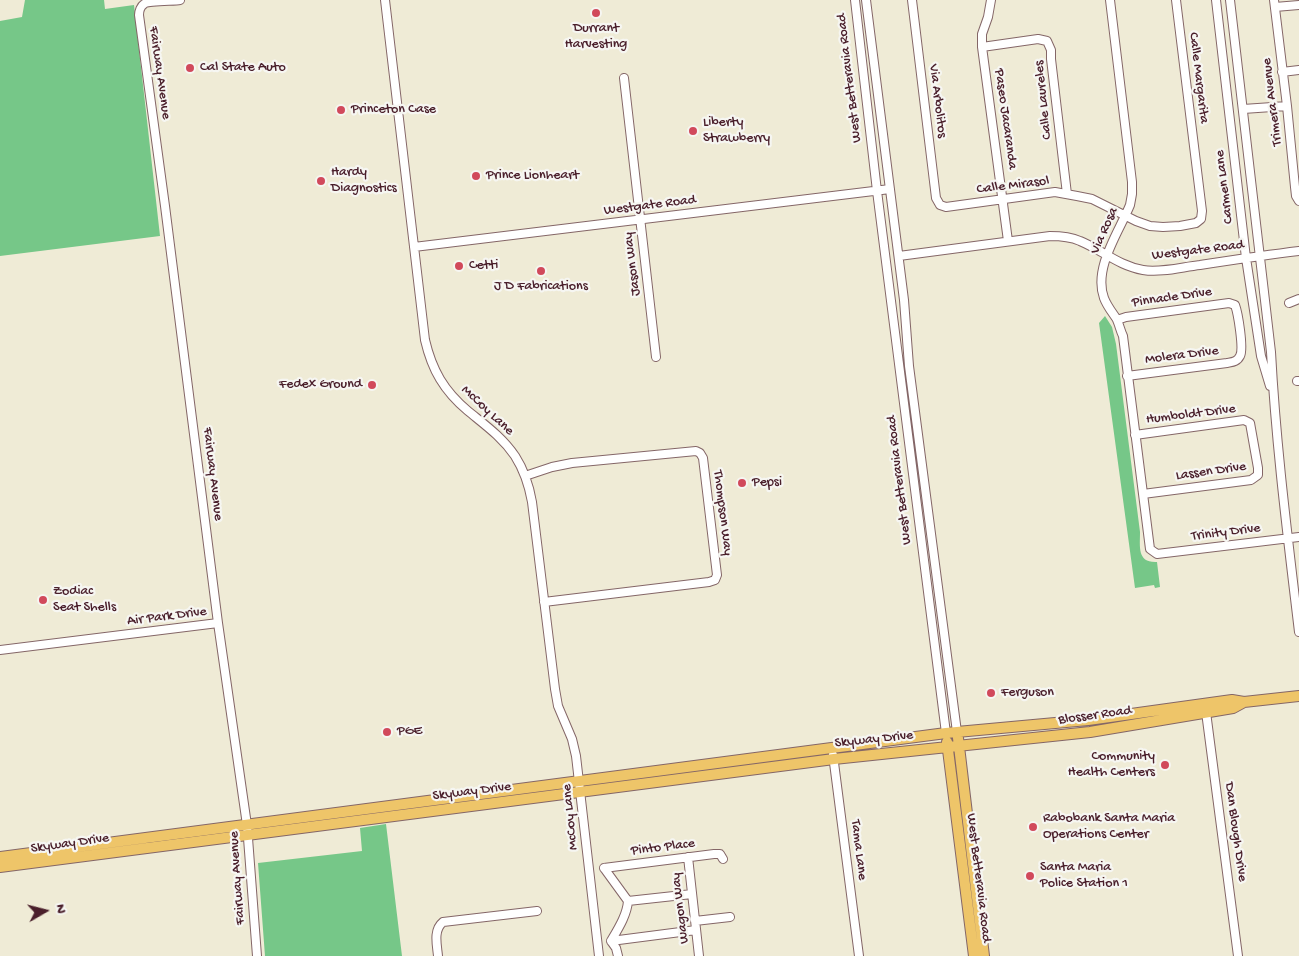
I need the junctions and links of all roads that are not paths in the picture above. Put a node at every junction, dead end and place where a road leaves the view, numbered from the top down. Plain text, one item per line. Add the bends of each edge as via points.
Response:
1 (180, 0) edge
2 (385, 0) edge
3 (854, 0) edge
4 (866, 0) edge
5 (912, 0) edge
6 (991, 0) edge
7 (1110, 0) edge
8 (1176, 0) edge
9 (1216, 0) edge
10 (1230, 0) edge
11 (1274, 3) edge
12 (1299, 5) edge
13 (982, 47) junction
14 (1299, 70) edge
15 (1282, 72) junction
16 (624, 78) dead end
17 (1286, 106) junction
18 (1243, 109) junction
19 (1299, 138) edge
20 (1290, 139) junction
21 (890, 189) junction
22 (877, 191) junction
23 (1067, 194) junction
24 (1003, 199) junction
25 (1299, 201) edge
26 (940, 205) joint
27 (1126, 215) junction
28 (1201, 219) joint
29 (640, 220) junction
30 (1008, 242) junction
31 (414, 247) junction
32 (1299, 251) edge
33 (899, 256) junction
34 (1107, 256) junction
35 (1259, 256) junction
36 (1246, 258) junction
37 (1299, 299) edge
38 (1289, 303) dead end
39 (1117, 320) junction
40 (1240, 330) joint
41 (656, 357) dead end
42 (1128, 376) junction
43 (1273, 398) junction
44 (1135, 435) junction
45 (1255, 452) joint
46 (525, 476) junction
47 (1143, 494) junction
48 (1299, 537) edge
49 (1288, 538) junction
50 (1156, 554) joint
51 (544, 602) junction
52 (218, 623) junction
53 (1299, 632) edge
54 (0, 650) edge
55 (1299, 696) edge
56 (1244, 702) junction
57 (1206, 712) junction
58 (957, 732) junction
59 (946, 733) junction
60 (959, 745) junction
61 (948, 746) junction
62 (832, 748) junction
63 (834, 758) junction
64 (580, 787) junction
65 (247, 830) junction
66 (0, 857) edge
67 (688, 857) junction
68 (723, 859) dead end
69 (0, 867) edge
70 (692, 894) junction
71 (628, 902) junction
72 (537, 911) dead end
73 (730, 917) dead end
74 (695, 921) junction
75 (696, 930) junction
76 (611, 941) junction
77 (257, 956) edge
78 (438, 956) edge
79 (599, 956) edge
80 (618, 956) edge
81 (700, 956) edge
82 (859, 956) edge
83 (974, 956) edge
84 (984, 956) edge
85 (1238, 956) edge

1 - 52 street, Fairway Avenue via 144,4 139,15
2 - 31 street, McCoy Lane
3 - 22 street, West Betteravia Road
4 - 21 street, West Betteravia Road
5 - 26 street, Via Arbolitos via 936,198
6 - 13 street, Paseo Jacaranda
7 - 27 street, Via Rosa via 1132,182
8 - 28 street, Calle Margarita
9 - 36 street, Carmen Lane
10 - 18 street, Carmen Lane
11 - 12 street
11 - 15 street, Trimera Avenue
13 - 23 street, Calle Laureles via 1038,39 1047,41 1051,50
13 - 24 street, Paseo Jacaranda
14 - 15 street
15 - 17 street, Trimera Avenue
16 - 29 street, Jason Way
17 - 18 street
17 - 20 street, Trimera Avenue
18 - 35 street, Carmen Lane
19 - 20 street
20 - 25 street, Trimera Avenue
21 - 22 street, Westgate Road
21 - 33 street, West Betteravia Road
22 - 29 street, Westgate Road
22 - 59 street, West Betteravia Road
23 - 24 street, Calle Mirasol via 1055,192
23 - 27 street, Calle Mirasol via 1092,199
24 - 26 street, Calle Mirasol via 946,207
24 - 30 street, Paseo Jacaranda
27 - 28 street, Calle Mirasol via 1150,226 1163,227 1196,223
27 - 34 street, Via Rosa
29 - 31 street, Westgate Road
29 - 41 street, Jason Way
30 - 33 street, Westgate Road
30 - 34 street, Westgate Road via 1066,237 1079,240
31 - 46 street, McCoy Lane via 422,324 434,369 452,395 502,439
32 - 35 street, Westgate Road
33 - 58 street, West Betteravia Road via 909,366
34 - 36 street, Westgate Road via 1143,270
34 - 39 street, Via Rosa via 1101,288
35 - 36 street, Westgate Road
35 - 43 street, Carmen Lane via 1271,352
36 - 43 street, Carmen Lane via 1260,356
37 - 38 street
39 - 40 street, Pinnacle Drive via 1229,303 1235,305 1238,312
39 - 42 street, Via Rosa via 1123,336
40 - 42 street, Molera Drive via 1242,348 1236,361
42 - 44 street, Via Rosa
43 - 49 street, Carmen Lane
44 - 45 street, Humboldt Drive via 1244,420 1250,423
44 - 47 street, Via Rosa
45 - 47 street, Lassen Drive via 1258,475 1251,480
46 - 51 street, McCoy Lane via 532,502
46 - 51 street, Thompson Way via 552,466 696,451 703,458 715,580
47 - 50 street, Via Rosa via 1150,549
48 - 49 street, Trinity Drive
49 - 50 street, Trinity Drive
49 - 53 street, Carmen Lane
51 - 64 street, McCoy Lane via 558,706 572,739
52 - 54 street, Air Park Drive
52 - 65 street, Fairway Avenue
55 - 56 main road, Blosser Road
56 - 57 main road, Blosser Road via 1233,708
56 - 58 main road, Blosser Road via 1232,700 1088,720
57 - 60 main road, Blosser Road via 1090,732
57 - 85 street, Dan Blough Drive
58 - 59 main road, Blosser Road
58 - 60 main road, West Betteravia Road
59 - 61 main road, West Betteravia Road
59 - 62 main road, Skyway Drive
60 - 61 main road, Blosser Road
60 - 84 main road, West Betteravia Road
61 - 63 main road, Skyway Drive
61 - 83 main road, West Betteravia Road
62 - 63 street, Tama Lane
62 - 64 main road, Skyway Drive
63 - 64 main road, Skyway Drive
63 - 82 street, Tama Lane
64 - 65 main road, Skyway Drive via 390,805
64 - 79 street, McCoy Lane
65 - 66 main road, Skyway Drive
65 - 69 main road, Skyway Drive
65 - 77 street, Fairway Avenue
67 - 68 street, Pinto Place via 720,854
67 - 70 street, Wagon Way
67 - 71 street, Pinto Place via 604,868
70 - 71 street
70 - 74 street, Wagon Way
71 - 76 street
72 - 78 street via 443,922 436,938
73 - 74 street
74 - 75 street, Wagon Way
75 - 76 street
75 - 81 street, Wagon Way
76 - 80 street

